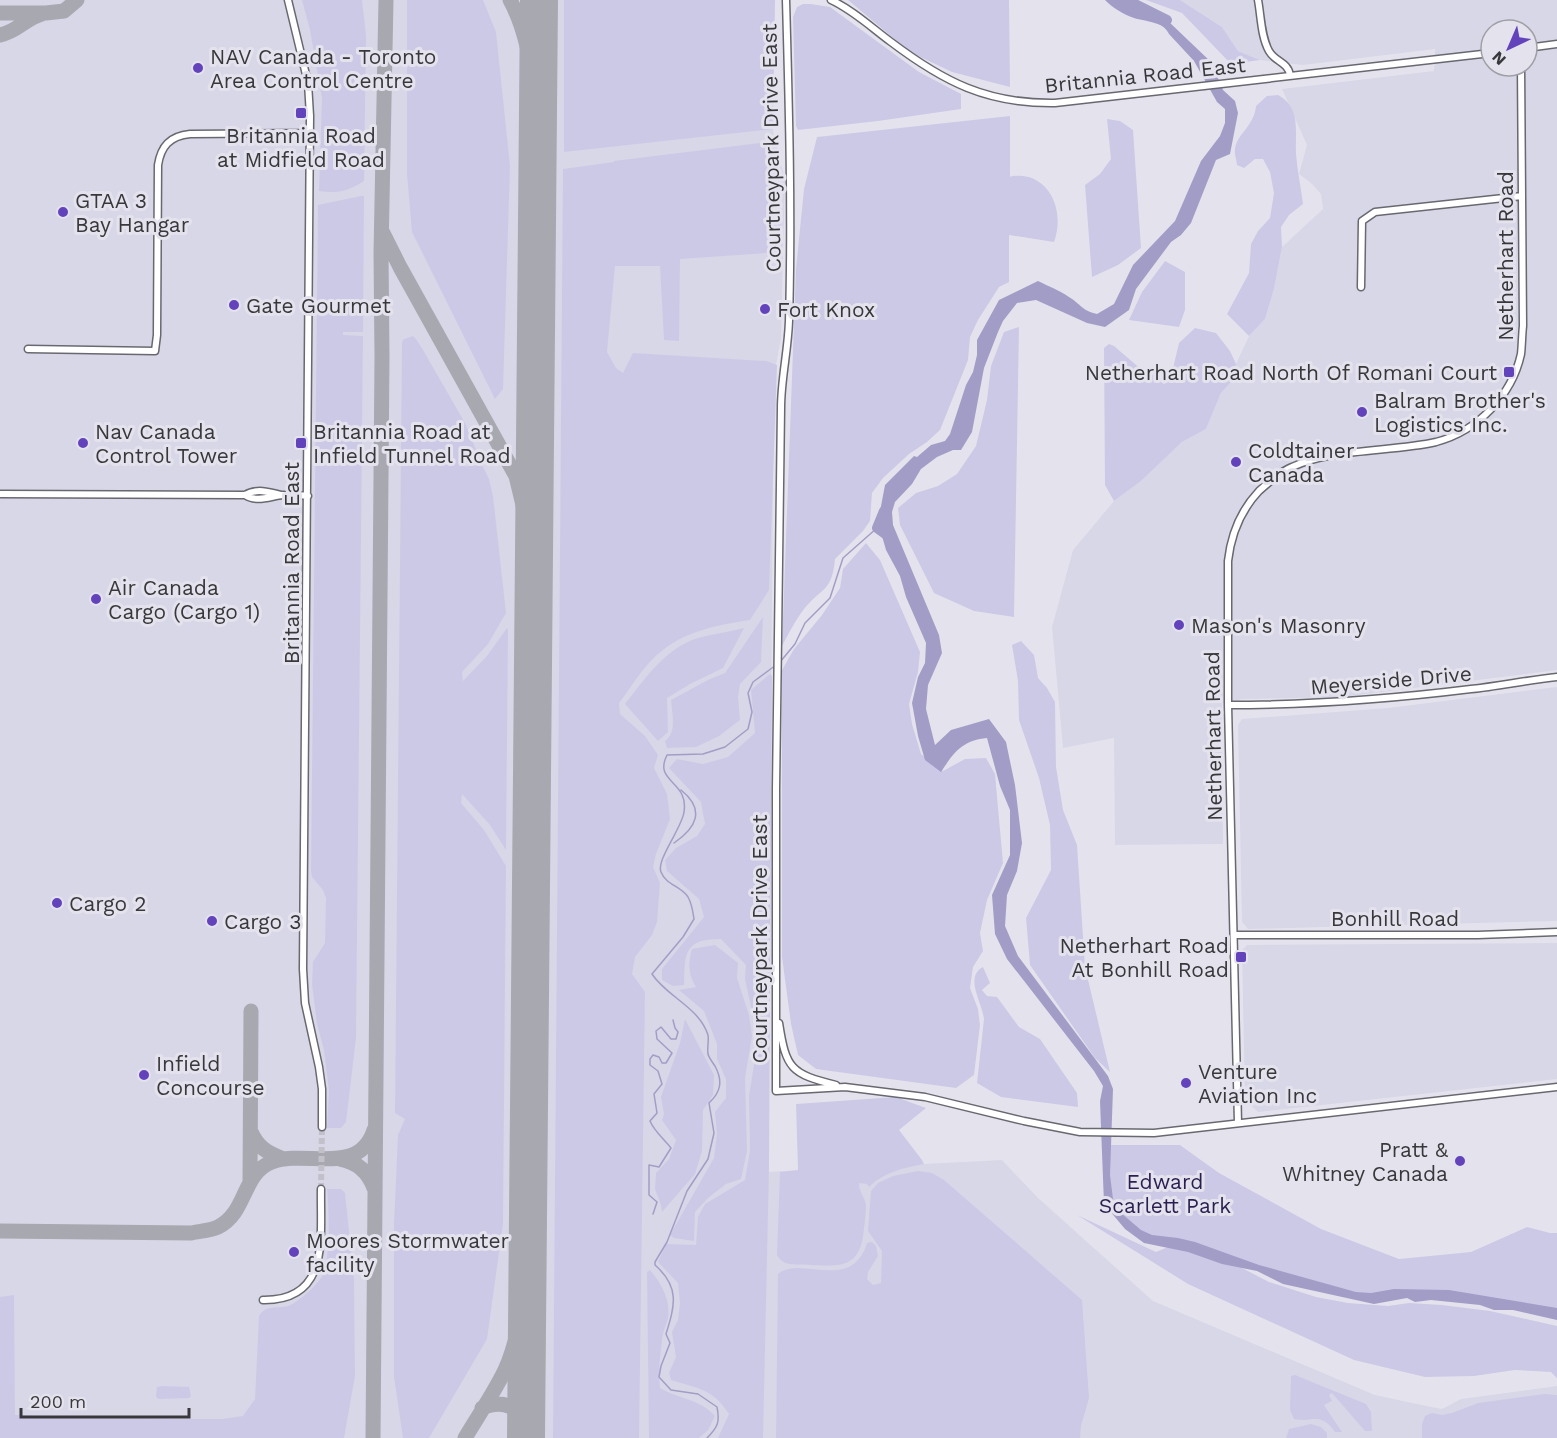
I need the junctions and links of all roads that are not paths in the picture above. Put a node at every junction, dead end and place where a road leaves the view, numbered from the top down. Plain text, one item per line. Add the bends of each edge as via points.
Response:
1 (288, 0) edge
2 (786, 0) edge
3 (1258, 0) edge
4 (834, 1) edge
5 (1557, 44) edge
6 (1539, 46) edge
7 (1479, 54) edge
8 (1290, 75) junction
9 (1521, 78) edge
10 (311, 134) junction
11 (1522, 196) junction
12 (1361, 287) dead end
13 (28, 349) dead end
14 (0, 494) edge
15 (308, 495) junction
16 (1557, 677) edge
17 (1228, 705) junction
18 (1557, 932) edge
19 (1234, 935) junction
20 (776, 1008) junction
21 (845, 1087) junction
22 (1557, 1088) edge
23 (1238, 1123) junction
24 (322, 1127) tunnel mouth
25 (321, 1189) tunnel mouth
26 (263, 1300) dead end

1 - 10 street, Britannia Road East via 308,83
2 - 20 street, Courtneypark Drive East via 789,323 781,397
3 - 8 street via 1267,48 1272,57 1288,68
4 - 8 street, Britannia Road East via 943,78 998,98 1031,104
5 - 6 street
7 - 8 street, Britannia Road East
9 - 11 street, Netherhart Road
10 - 13 street via 175,137 163,147 158,165 155,351
10 - 15 street, Britannia Road East
11 - 12 street via 1375,212 1362,221
11 - 17 street, Netherhart Road via 1521,354 1505,392 1493,408 1459,434 1438,441 1331,457 1292,467 1262,489 1241,515 1228,561
14 - 15 street
15 - 24 street, Britannia Road East via 303,969 305,1003 322,1089
16 - 17 street, Meyerside Drive via 1357,701
17 - 19 street, Netherhart Road
18 - 19 street, Bonhill Road
19 - 23 street, Netherhart Road
20 - 21 street via 789,1063 807,1078
20 - 21 street, Courtneypark Drive East via 776,1091
21 - 23 street, Courtneypark Drive East via 935,1099 1063,1129 1113,1134
22 - 23 street, Courtneypark Drive East
25 - 26 street via 317,1269 311,1280 288,1298

